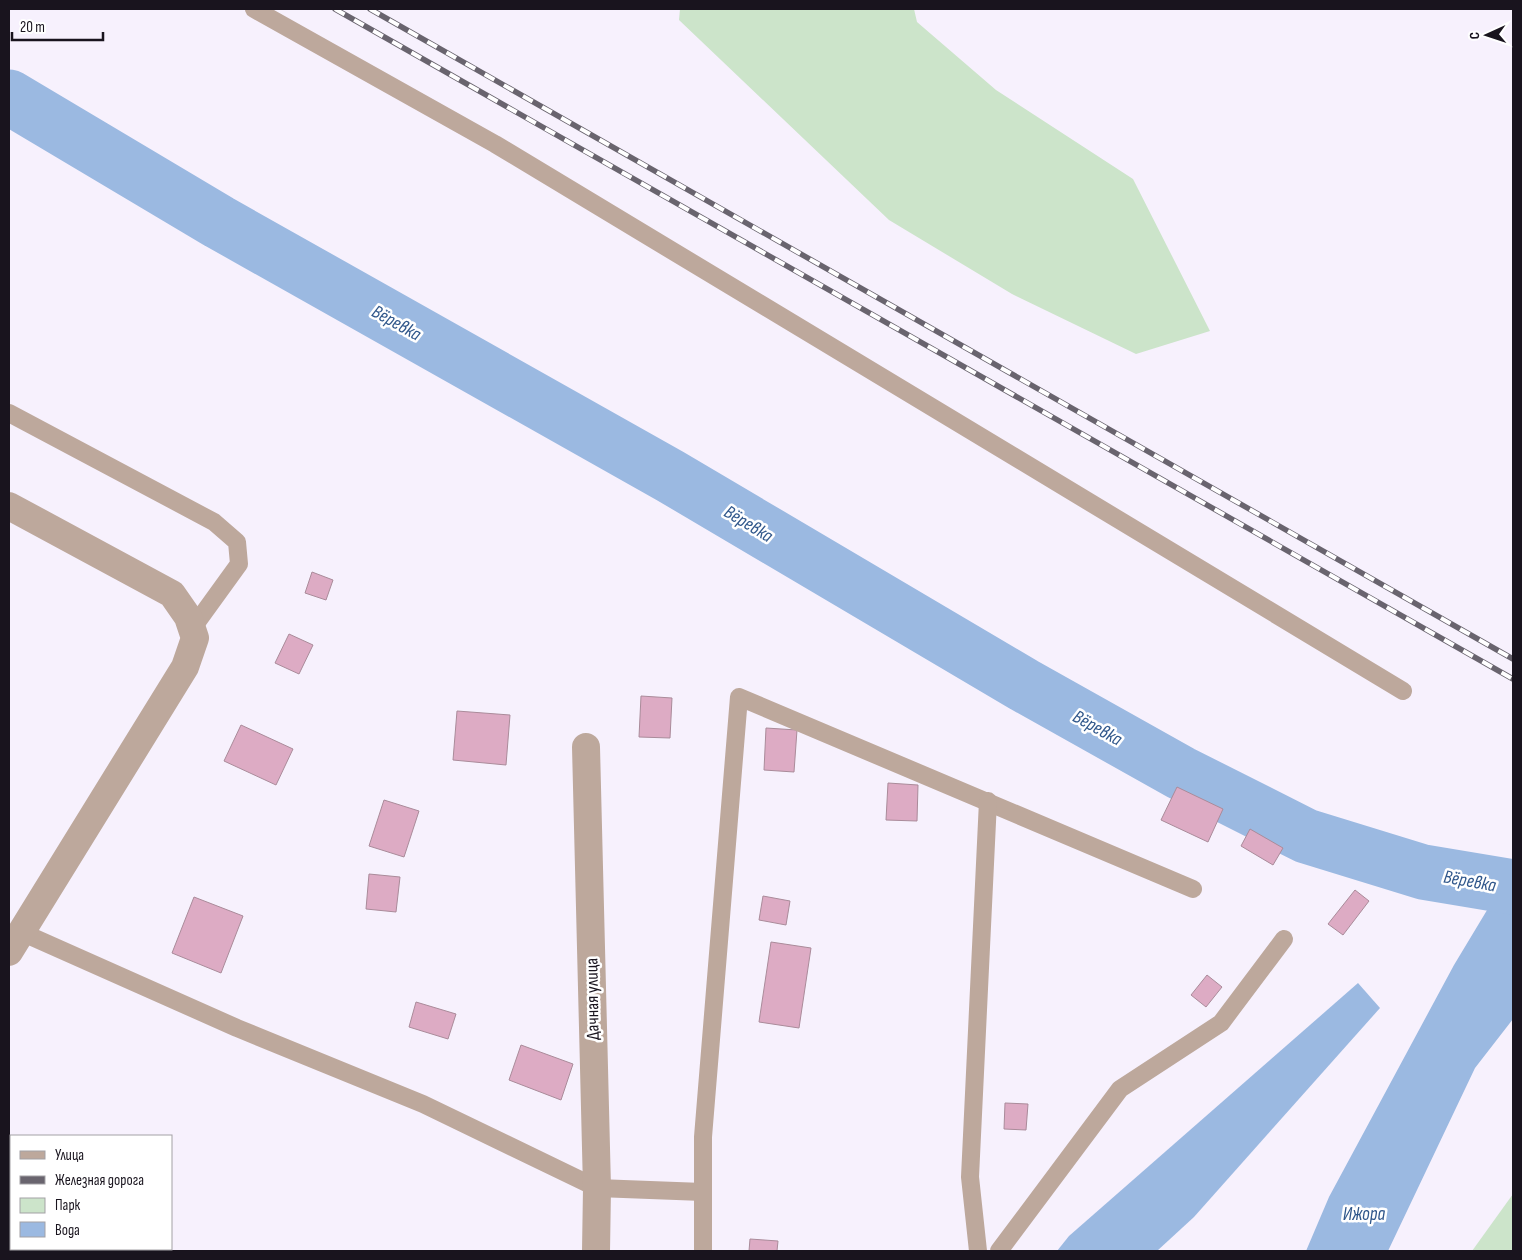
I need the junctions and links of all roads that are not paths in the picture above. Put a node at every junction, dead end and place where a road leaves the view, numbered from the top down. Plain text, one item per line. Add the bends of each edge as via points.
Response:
1 (254, 9) edge
2 (9, 413) edge
3 (9, 506) edge
4 (192, 629) junction
5 (1403, 691) dead end
6 (586, 748) dead end
7 (988, 801) junction
8 (1193, 889) dead end
9 (1284, 939) dead end
10 (15, 942) edge
11 (597, 1188) junction
12 (703, 1192) junction
13 (596, 1251) edge
14 (704, 1251) edge
15 (978, 1251) edge
16 (999, 1251) edge

1 - 5 lane via 495,144
2 - 4 lane via 214,522 237,542 239,564
3 - 4 street via 172,594
4 - 10 street via 196,638 185,668
6 - 11 street, Дачная улица
7 - 8 lane
7 - 12 lane via 739,697 703,1137
7 - 15 lane via 970,1176
9 - 16 lane via 1221,1023 1120,1089
10 - 11 lane via 423,1104
11 - 12 lane
11 - 13 street, Дачная улица
12 - 14 lane

